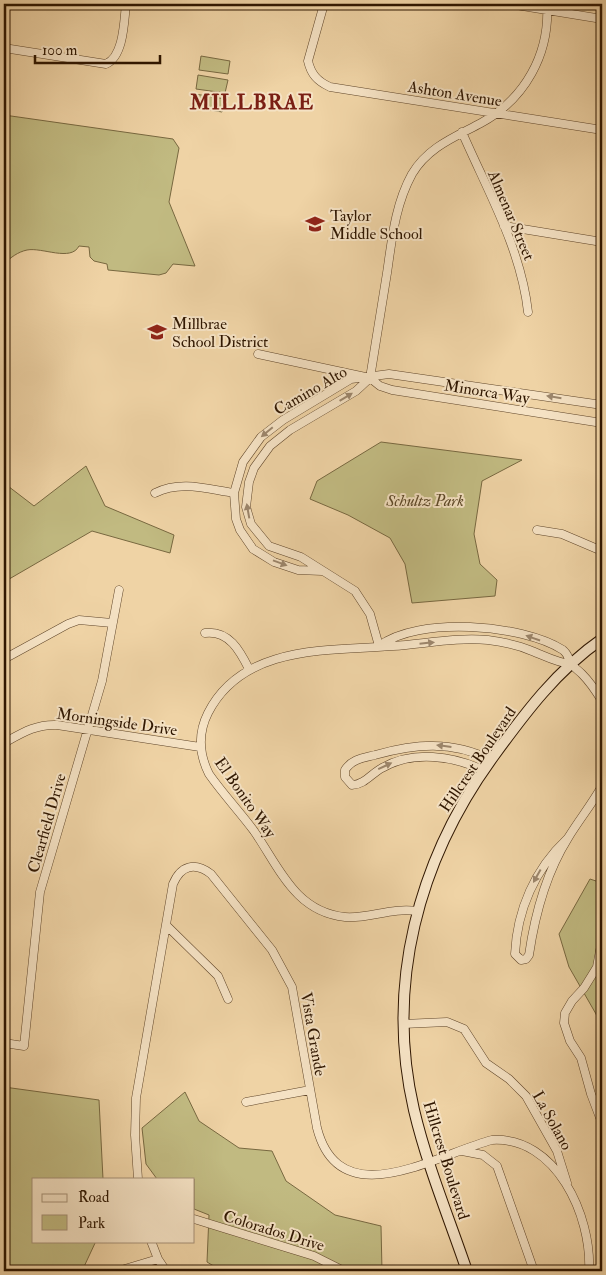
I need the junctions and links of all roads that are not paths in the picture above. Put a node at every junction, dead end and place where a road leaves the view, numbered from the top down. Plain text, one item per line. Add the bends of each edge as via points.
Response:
1 (126, 4) edge
2 (324, 4) edge
3 (510, 4) edge
4 (547, 7) edge
5 (602, 19) edge
6 (4, 48) edge
7 (497, 113) junction
8 (602, 130) edge
9 (462, 132) junction
10 (504, 226) junction
11 (602, 242) edge
12 (528, 312) dead end
13 (258, 354) dead end
14 (370, 378) junction
15 (602, 405) edge
16 (602, 423) edge
17 (155, 493) dead end
18 (234, 493) junction
19 (537, 530) dead end
20 (602, 551) edge
21 (322, 571) junction
22 (118, 590) dead end
23 (112, 623) junction
24 (205, 633) dead end
25 (602, 639) edge
26 (379, 646) junction
27 (4, 659) edge
28 (571, 664) junction
29 (250, 670) junction
30 (602, 701) edge
31 (88, 729) junction
32 (4, 743) edge
33 (200, 747) junction
34 (491, 760) junction
35 (483, 770) junction
36 (602, 786) edge
37 (596, 797) junction
38 (602, 803) edge
39 (567, 839) junction
40 (602, 905) edge
41 (417, 911) junction
42 (166, 925) junction
43 (228, 999) dead end
44 (403, 1024) junction
45 (4, 1043) edge
46 (310, 1090) junction
47 (246, 1102) dead end
48 (602, 1123) edge
49 (460, 1151) junction
50 (429, 1161) junction
51 (136, 1165) junction
52 (138, 1178) edge
53 (145, 1178) edge
54 (569, 1190) junction
55 (195, 1219) edge
56 (151, 1242) edge
57 (158, 1259) junction
58 (118, 1271) edge
59 (166, 1271) edge
60 (344, 1271) edge
61 (467, 1271) edge
62 (534, 1271) edge
63 (589, 1271) edge

1 - 6 street via 118,52 106,64
2 - 7 street, Ashton Avenue via 309,53 310,69 321,83
3 - 4 street
4 - 5 street
4 - 7 street via 545,40 534,72 512,102
7 - 8 street, Ashton Avenue
7 - 9 street
9 - 10 street, Almenar Street
9 - 14 street via 424,159 414,171 400,201
10 - 11 street
10 - 12 street, Almenar Street via 523,279
13 - 14 street, Minorca Way
15 -> 14 street, Minorca Way via 389,374
14 - 16 street, Minorca Way via 392,390
14 -> 18 street, Camino Alto via 351,379 271,428 243,462
21 -> 14 street, Camino Alto via 301,558 269,546 256,533 246,507 249,482 262,456 279,438 356,391
17 - 18 street via 184,485
18 -> 21 street, Camino Alto via 236,519 253,549 274,562 298,570
19 - 20 street via 577,539
21 - 26 street, Camino Alto via 346,584 363,601 375,627
22 - 23 street, Clearfield Drive
23 - 27 street via 79,620
23 - 31 street, Clearfield Drive via 102,681
24 - 29 street via 220,633 228,638 241,652
25 - 28 street, Hillcrest Boulevard
26 -> 28 street, El Bonito Way via 487,640 518,646 557,662
28 -> 26 street, El Bonito Way via 566,653 549,644 488,627 424,630 392,637
26 - 29 street, El Bonito Way via 282,656
28 - 30 street, El Bonito Way via 588,680
28 - 34 street, Hillcrest Boulevard via 541,693
29 - 33 street, El Bonito Way via 236,678 214,702 206,716
31 - 32 street, Morningside Drive via 43,724
31 - 33 street, Morningside Drive
31 - 45 street, Clearfield Drive via 40,892 24,1046
33 - 41 street, El Bonito Way via 209,774 247,821 299,897 318,910 345,917 398,910
34 - 35 street, Hillcrest Boulevard
34 -> 35 street via 456,747 415,745 354,760 345,770 345,777 352,785 358,785 384,766 430,757 462,761
35 - 41 street, Hillcrest Boulevard via 444,838
36 - 37 street
37 - 38 street
37 - 39 street
39 -> 39 street via 547,859 529,891 515,944 515,954 521,960 529,955 541,896
40 - 48 street via 602,940 597,967 565,1013 564,1023 581,1058
41 - 44 street, Hillcrest Boulevard via 406,967
42 - 43 street via 218,976
42 - 46 street, Vista Grande via 177,874 194,866 211,874 272,950 286,974 296,1001
42 - 51 street, Vista Grande via 136,1098
44 - 50 street, Hillcrest Boulevard via 408,1082
44 - 54 street, La Solano via 447,1022 464,1029 486,1063 526,1096 557,1151
46 - 47 street
46 - 50 street, Vista Grande via 320,1142 334,1162 343,1168 376,1176
49 - 50 street, Vista Grande
49 - 54 street via 492,1140 504,1139 526,1145 545,1158
49 - 62 street, Vista Grande via 483,1155 497,1166
50 - 61 street, Hillcrest Boulevard
51 - 52 street, Vista Grande
51 - 53 street
54 - 63 street via 588,1245
55 - 60 street, Colorados Drive via 314,1256
56 - 57 street
57 - 58 street
57 - 59 street

